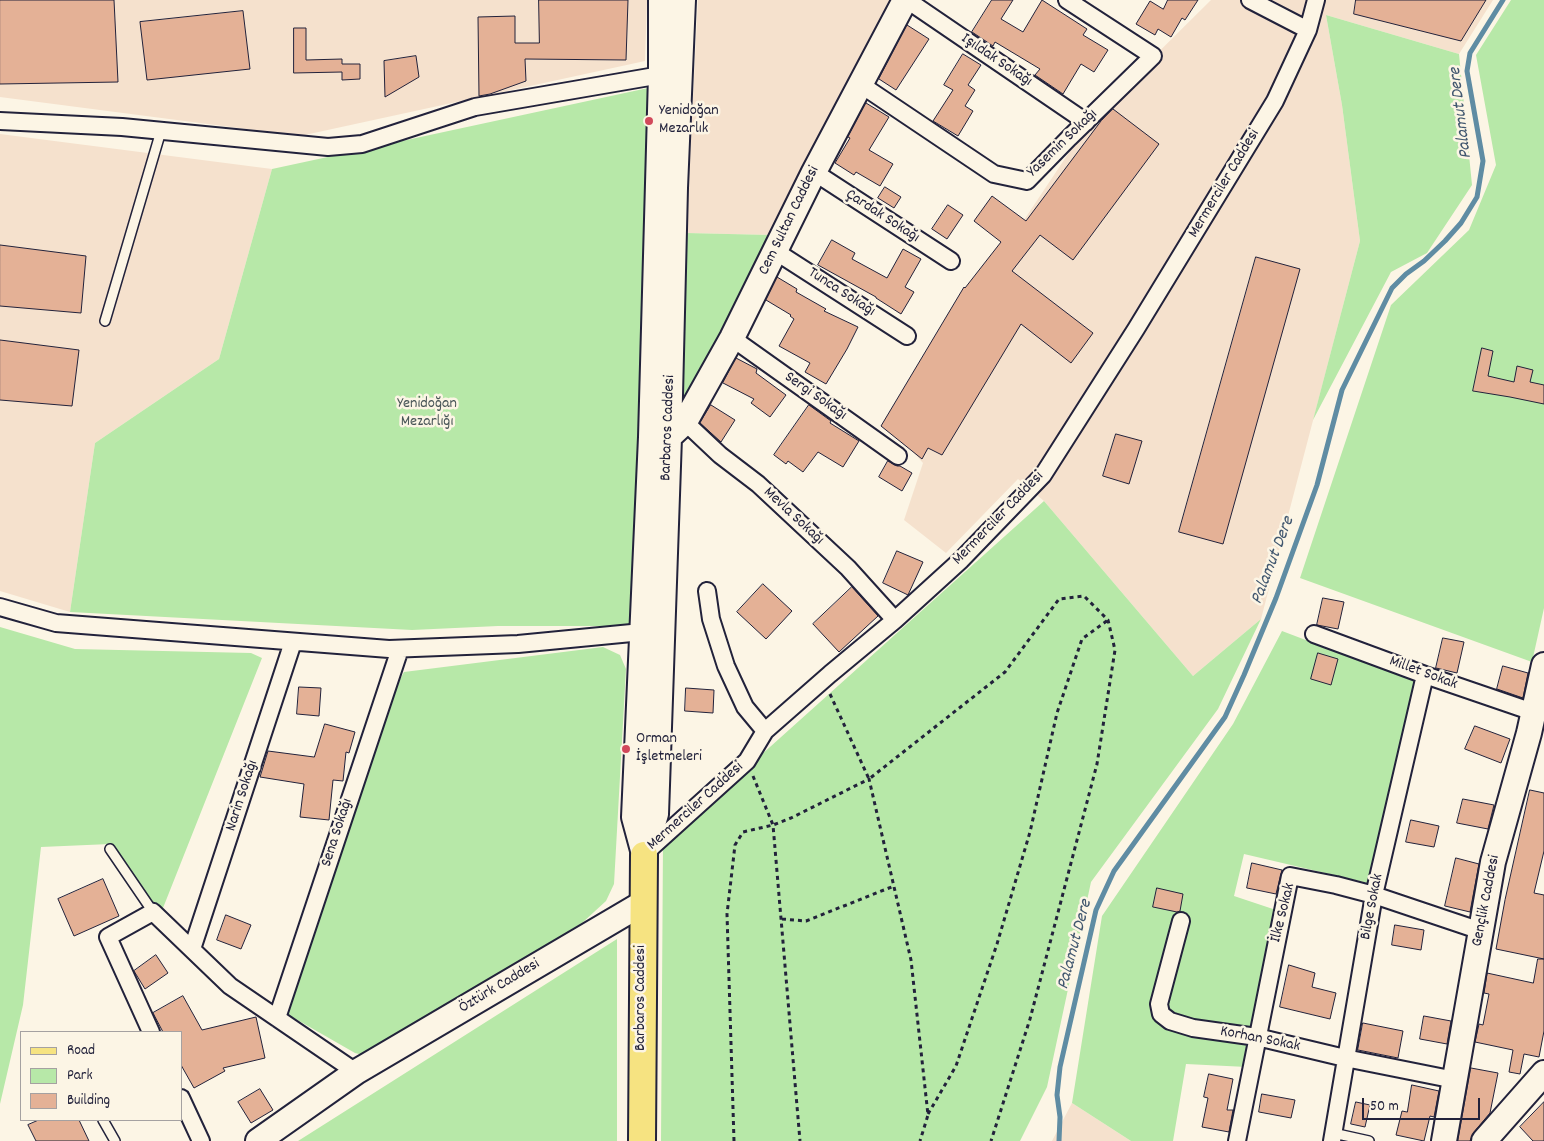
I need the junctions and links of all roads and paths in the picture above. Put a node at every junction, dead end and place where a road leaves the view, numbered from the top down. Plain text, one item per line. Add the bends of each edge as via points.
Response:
1 (661, 0) edge
2 (683, 0) edge
3 (906, 0) edge
4 (1067, 0) edge
5 (1250, 0) edge
6 (1316, 0) edge
7 (1308, 30) junction
8 (661, 75) junction
9 (860, 84) junction
10 (0, 122) edge
11 (1086, 122) junction
12 (161, 130) junction
13 (814, 172) junction
14 (775, 251) junction
15 (951, 261) dead end
16 (105, 321) dead end
17 (907, 336) dead end
18 (732, 338) junction
19 (668, 432) junction
20 (898, 456) dead end
21 (707, 591) dead end
22 (0, 607) edge
23 (895, 620) junction
24 (1108, 620) junction
25 (652, 634) junction
26 (1314, 634) dead end
27 (293, 642) junction
28 (400, 648) junction
29 (1544, 664) edge
30 (1425, 675) junction
31 (824, 679) junction
32 (1535, 728) edge
33 (765, 731) junction
34 (747, 762) junction
35 (869, 779) junction
36 (773, 825) junction
37 (110, 849) dead end
38 (644, 855) junction
39 (894, 886) junction
40 (1374, 895) junction
41 (643, 903) junction
42 (153, 912) junction
43 (782, 920) junction
44 (1181, 921) dead end
45 (1481, 931) junction
46 (192, 950) junction
47 (277, 1018) junction
48 (152, 1031) edge
49 (1257, 1037) junction
50 (1345, 1058) junction
51 (356, 1072) junction
52 (1544, 1073) edge
53 (1455, 1080) junction
54 (182, 1100) edge
55 (928, 1115) junction
56 (104, 1121) edge
57 (1333, 1137) edge
58 (115, 1141) edge
59 (201, 1141) edge
60 (258, 1141) edge
61 (642, 1141) edge
62 (734, 1141) edge
63 (800, 1141) edge
64 (920, 1141) edge
65 (991, 1141) edge
66 (1237, 1141) edge
67 (1369, 1141) edge
68 (1444, 1141) edge
69 (1484, 1141) edge

1 - 8 main road, Barbaros Caddesi
2 - 19 main road, Barbaros Caddesi
3 - 9 main road, Cem Sultan Caddesi
3 - 11 street, Işıldak Sokağı
4 - 11 street, Yasemin Sokağı via 1153,56
5 - 7 street
6 - 7 street, Mermerciler Caddesi
7 - 23 street, Mermerciler Caddesi via 1275,101 1043,475 961,560
8 - 12 street via 475,107 362,144 328,147
8 - 19 main road, Barbaros Caddesi
9 - 11 street, Yasemin Sokağı via 994,174 1028,181
9 - 13 main road, Cem Sultan Caddesi
10 - 12 street
12 - 16 lane
13 - 14 main road, Cem Sultan Caddesi
13 - 15 street, Çardak Sokağı
14 - 17 street, Tunca Sokağı
14 - 18 main road, Cem Sultan Caddesi
18 - 19 main road, Cem Sultan Caddesi
18 - 20 street, Sergi Sokağı
19 - 23 street, Mevla Sokağı via 720,455 758,484 848,568
19 - 25 main road, Barbaros Caddesi
21 - 33 street via 726,666 744,707
22 - 27 street via 56,623
23 - 31 street, Mermerciler Caddesi
24 - 35 path via 1084,596 1059,599 1005,672
24 - 55 path via 1082,639 1057,713 1030,832 997,944 956,1066
24 - 65 path via 1115,650 1097,764 1030,1019
25 - 28 street via 518,644
25 - 38 main road, Barbaros Caddesi via 634,817
26 - 30 street, Millet Sokak
27 - 28 street
27 - 46 street, Narin Sokağı
28 - 47 street, Sena Sokağı
29 - 32 main road, Gençlik Caddesi
30 - 32 street, Millet Sokak
30 - 40 street, Bilge Sokak
31 - 33 street, Mermerciler Caddesi
31 - 35 path
32 - 45 main road, Gençlik Caddesi via 1493,862
33 - 34 street, Mermerciler Caddesi
34 - 36 path
34 - 38 street, Mermerciler Caddesi
35 - 36 path
35 - 39 path
36 - 43 path
36 - 62 path via 743,832 734,844 727,914
37 - 42 lane
38 - 41 main road, Barbaros Caddesi
39 - 43 path via 806,921
39 - 55 path via 911,960
40 - 45 street, İlke Sokak
40 - 49 street, İlke Sokak via 1290,876
40 - 50 street, Bilge Sokak
41 - 51 main road, Öztürk Caddesi
41 - 61 main road, Barbaros Caddesi
42 - 46 street
42 - 48 street via 108,937
43 - 63 path
44 - 49 street, Korhan Sokak via 1160,1004 1161,1014 1170,1021 1193,1028
45 - 53 main road, Gençlik Caddesi
46 - 47 street via 230,986
47 - 51 street
49 - 50 street, Korhan Sokak
49 - 66 street, İlke Sokak
50 - 53 street, Korhan Sokak
50 - 57 street, Bilge Sokak
51 - 60 main road, Öztürk Caddesi
52 - 69 main road
53 - 68 main road, Gençlik Caddesi
54 - 59 street
55 - 64 path
56 - 58 lane
57 - 67 lane

